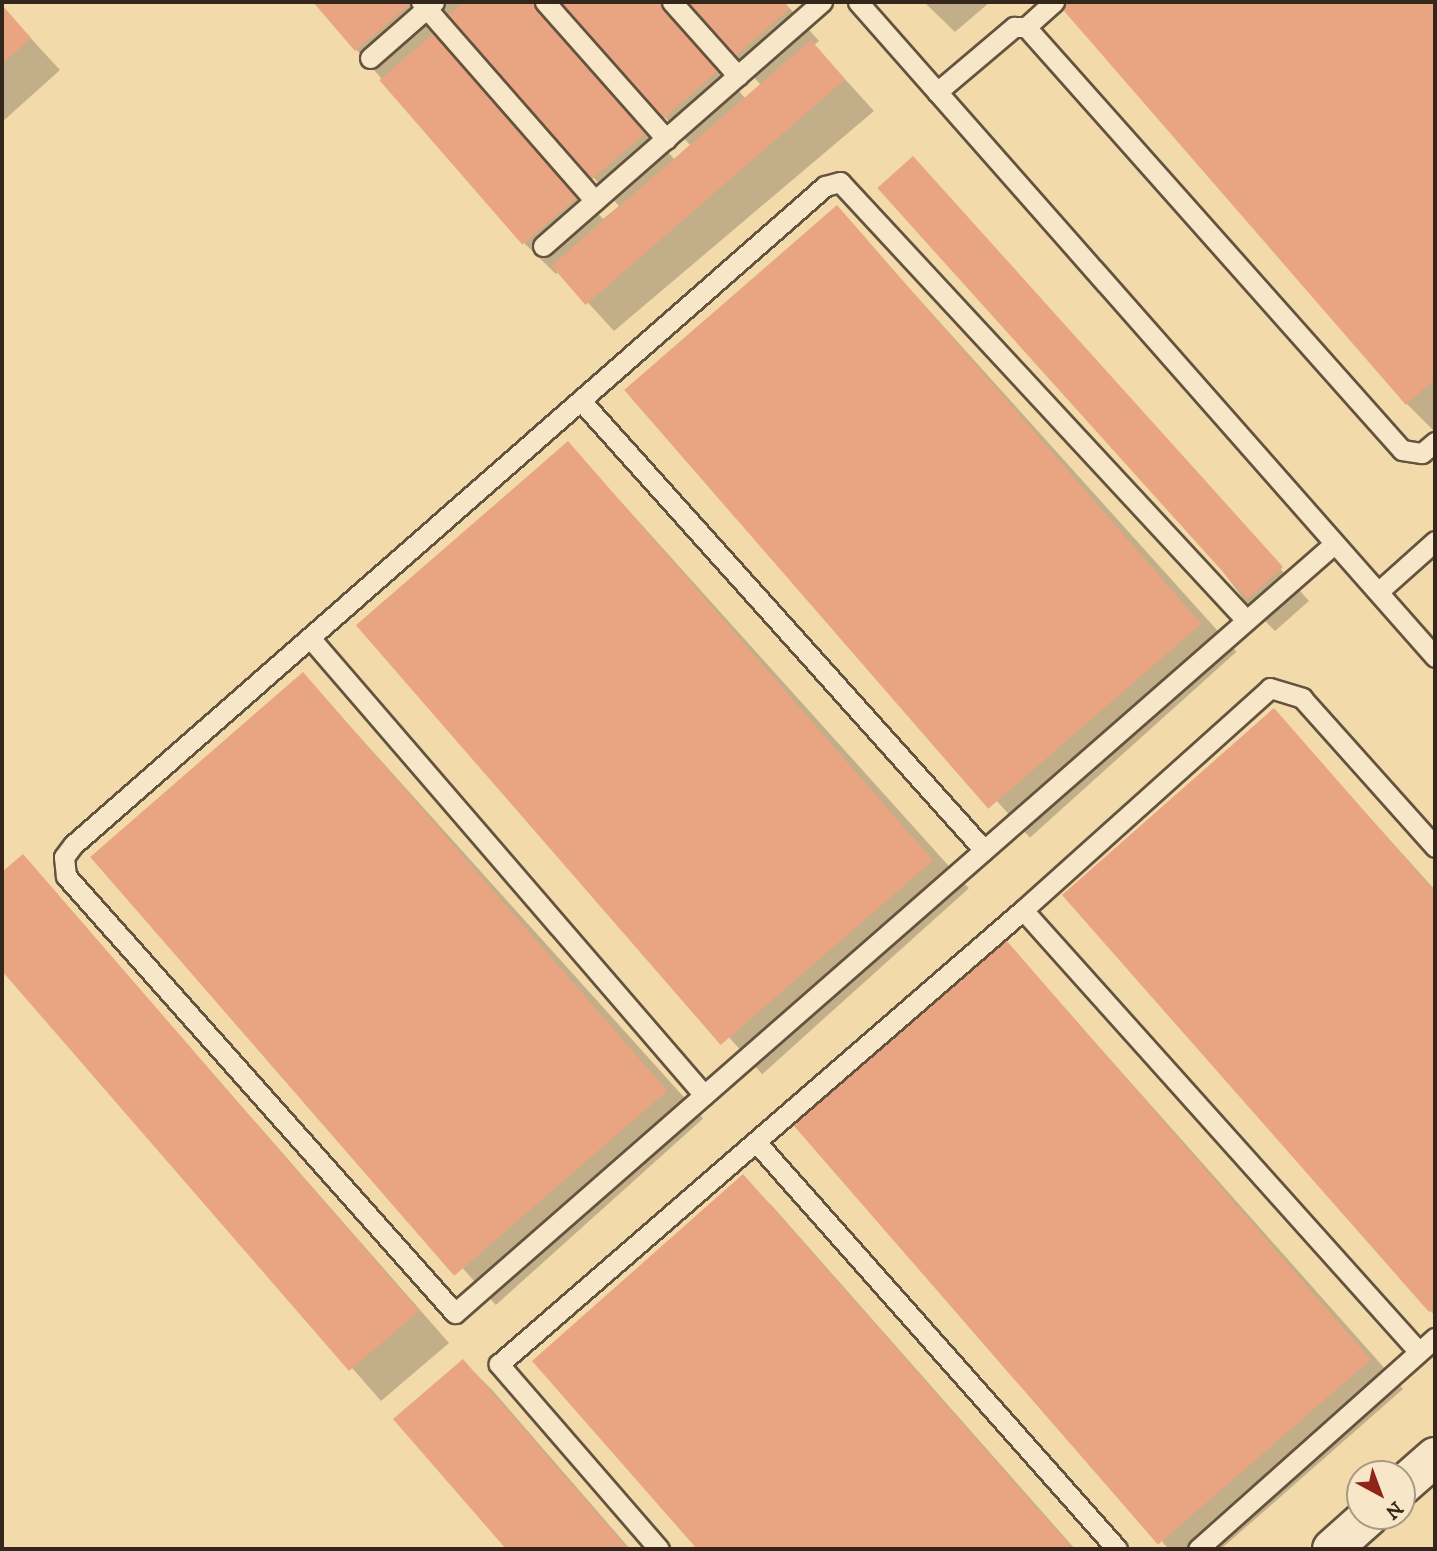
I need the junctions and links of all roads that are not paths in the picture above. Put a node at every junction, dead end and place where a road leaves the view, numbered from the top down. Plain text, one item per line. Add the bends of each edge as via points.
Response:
1 (545, 2) edge
2 (672, 2) edge
3 (822, 2) edge
4 (859, 2) edge
5 (1054, 2) edge
6 (427, 4) edge
7 (1026, 27) junction
8 (370, 58) dead end
9 (738, 76) junction
10 (937, 92) junction
11 (666, 139) junction
12 (595, 201) junction
13 (543, 246) dead end
14 (582, 402) junction
15 (1435, 442) edge
16 (1435, 541) edge
17 (1334, 544) junction
18 (1378, 592) junction
19 (1246, 620) junction
20 (312, 639) junction
21 (1435, 657) edge
22 (1435, 847) edge
23 (984, 850) junction
24 (1023, 910) junction
25 (704, 1095) junction
26 (756, 1142) junction
27 (1435, 1338) edge
28 (1419, 1352) junction
29 (1435, 1457) edge
30 (1416, 1474) edge
31 (1353, 1530) edge
32 (659, 1549) edge
33 (1117, 1549) edge
34 (1198, 1549) edge
35 (1332, 1549) edge

1 - 11 lane
2 - 9 lane
3 - 9 lane
4 - 10 lane
5 - 7 lane
6 - 8 lane
6 - 12 lane
7 - 10 lane via 1014,27
7 - 15 lane via 1402,450 1422,453
9 - 11 lane
10 - 17 lane
11 - 12 lane
12 - 13 lane
14 - 19 lane via 825,186 841,182
14 - 20 lane
14 - 23 lane
16 - 18 lane
17 - 18 lane
17 - 19 lane
18 - 21 lane
19 - 23 lane
20 - 25 lane
20 - 25 lane via 72,845 64,858 66,877 455,1313
22 - 24 lane via 1302,698 1270,688
23 - 25 lane
24 - 26 lane
24 - 28 lane
26 - 32 lane via 499,1364
26 - 33 lane
27 - 28 lane
28 - 34 lane
29 - 30 street
31 - 35 street

